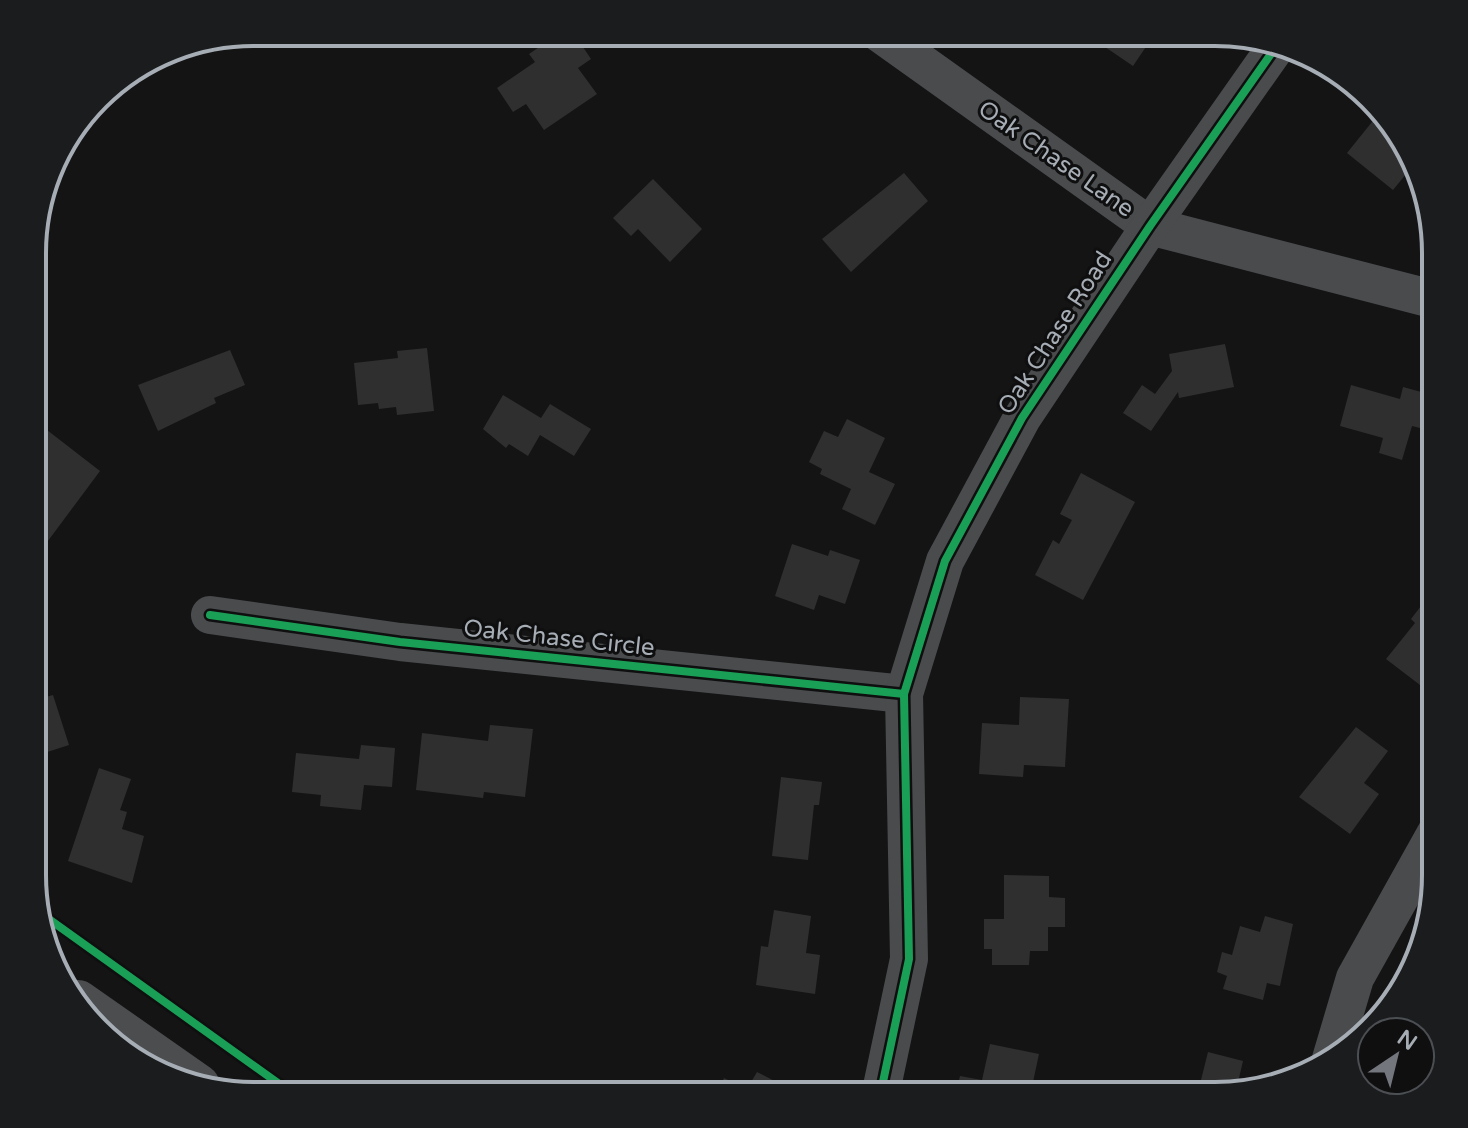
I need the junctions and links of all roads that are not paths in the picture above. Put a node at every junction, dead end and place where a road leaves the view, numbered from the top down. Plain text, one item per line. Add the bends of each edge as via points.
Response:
1 (898, 46) edge
2 (1271, 54) edge
3 (1150, 226) junction
4 (1422, 296) edge
5 (210, 615) dead end
6 (904, 694) junction
7 (1422, 858) edge
8 (111, 1025) edge
9 (1336, 1043) edge
10 (158, 1058) edge
11 (883, 1082) edge

1 - 3 street, Oak Chase Lane
2 - 3 street, Oak Chase Road
3 - 4 street, Oak Chase Lane
3 - 6 street, Oak Chase Road via 1022,418 945,561
5 - 6 street, Oak Chase Circle via 400,642
6 - 11 street, Oak Chase Road via 909,959
7 - 9 street via 1355,978
8 - 10 main road

